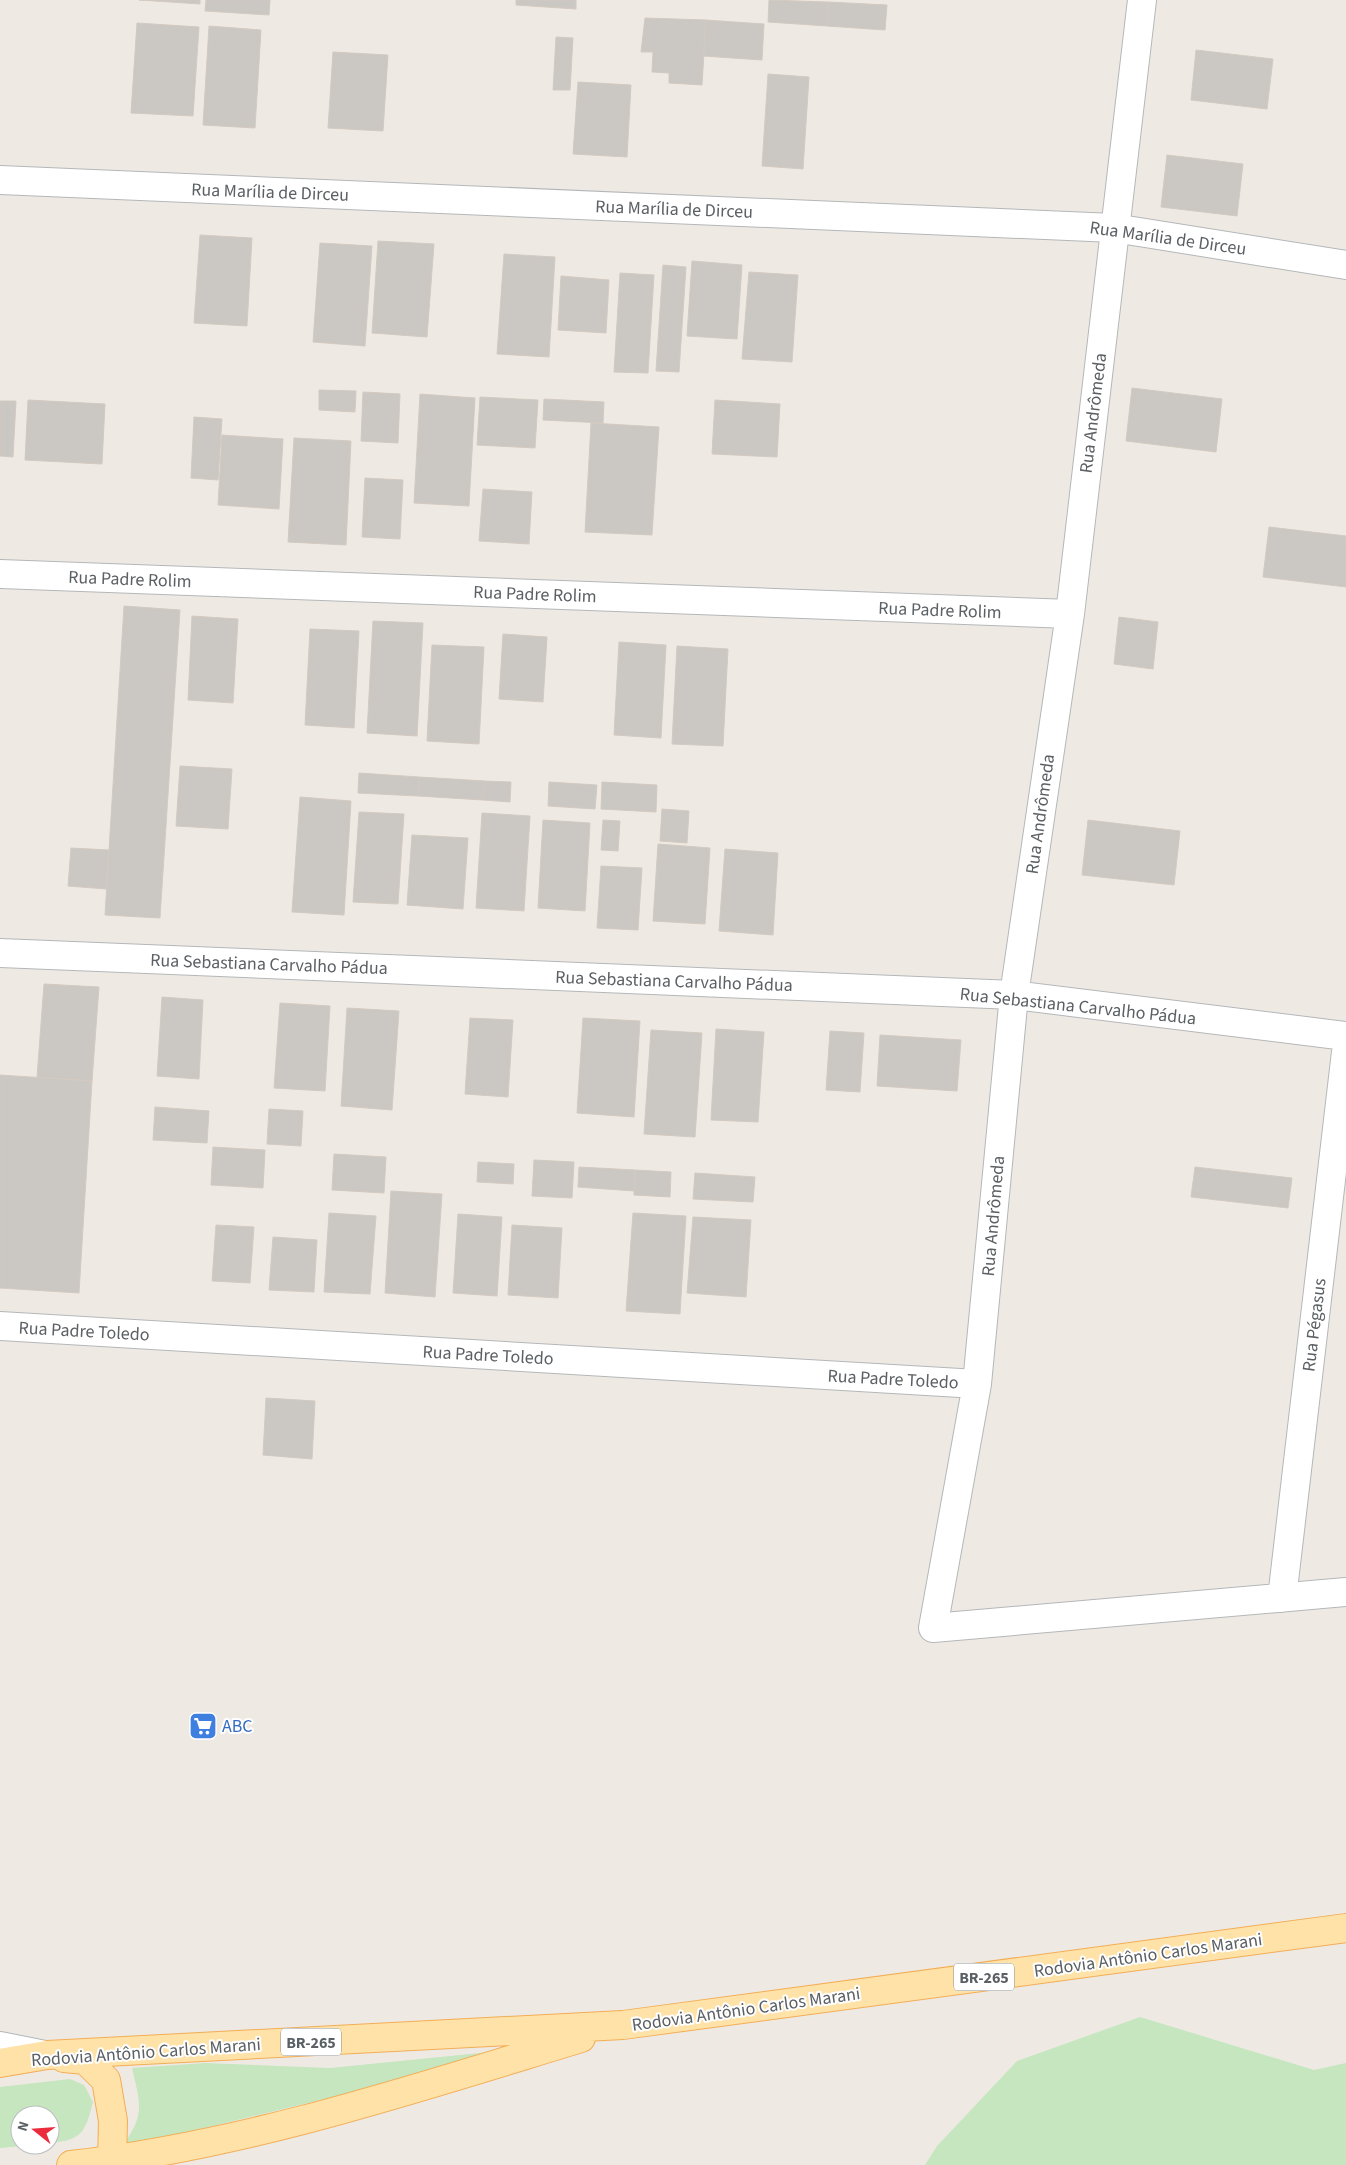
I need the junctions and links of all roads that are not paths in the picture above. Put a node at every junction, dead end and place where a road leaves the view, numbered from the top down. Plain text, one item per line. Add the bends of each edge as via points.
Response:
1 (1142, 0) edge
2 (0, 180) edge
3 (1114, 228) junction
4 (1346, 265) edge
5 (0, 574) edge
6 (1070, 614) junction
7 (0, 953) edge
8 (1014, 995) junction
9 (1346, 1036) edge
10 (1346, 1052) edge
11 (0, 1326) edge
12 (977, 1384) junction
13 (1346, 1592) edge
14 (1282, 1598) junction
15 (1346, 1928) edge
16 (623, 2025) junction
17 (0, 2046) edge
18 (46, 2055) junction
19 (0, 2063) edge
20 (222, 2141) junction
21 (110, 2163) edge
22 (71, 2165) edge
23 (180, 2165) edge

1 - 3 street, Rua Andrômeda
2 - 3 street, Rua Marília de Dirceu
3 - 4 street, Rua Marília de Dirceu
3 - 6 street, Rua Andrômeda
5 - 6 street, Rua Padre Rolim
6 - 8 street, Rua Andrômeda
7 - 8 street, Rua Sebastiana Carvalho Pádua
8 - 9 street, Rua Sebastiana Carvalho Pádua
8 - 12 street, Rua Andrômeda
10 - 14 street, Rua Pégasus
11 - 12 street, Rua Padre Toledo
12 - 14 street, Rua Andrômeda via 933,1628
13 - 14 street
15 - 16 main road, Rodovia Antônio Carlos Marani / BR-265
16 - 18 main road, Rodovia Antônio Carlos Marani / BR-265
16 - 20 main road, Rodovia Antônio Carlos Marani / BR-265
17 - 18 street
18 - 19 main road, Rodovia Antônio Carlos Marani / BR-265
18 - 21 main road via 85,2060 106,2080 114,2120
20 - 21 main road, Rodovia Antônio Carlos Marani / BR-265
20 - 23 main road
21 - 22 main road, Rodovia Antônio Carlos Marani / BR-265

